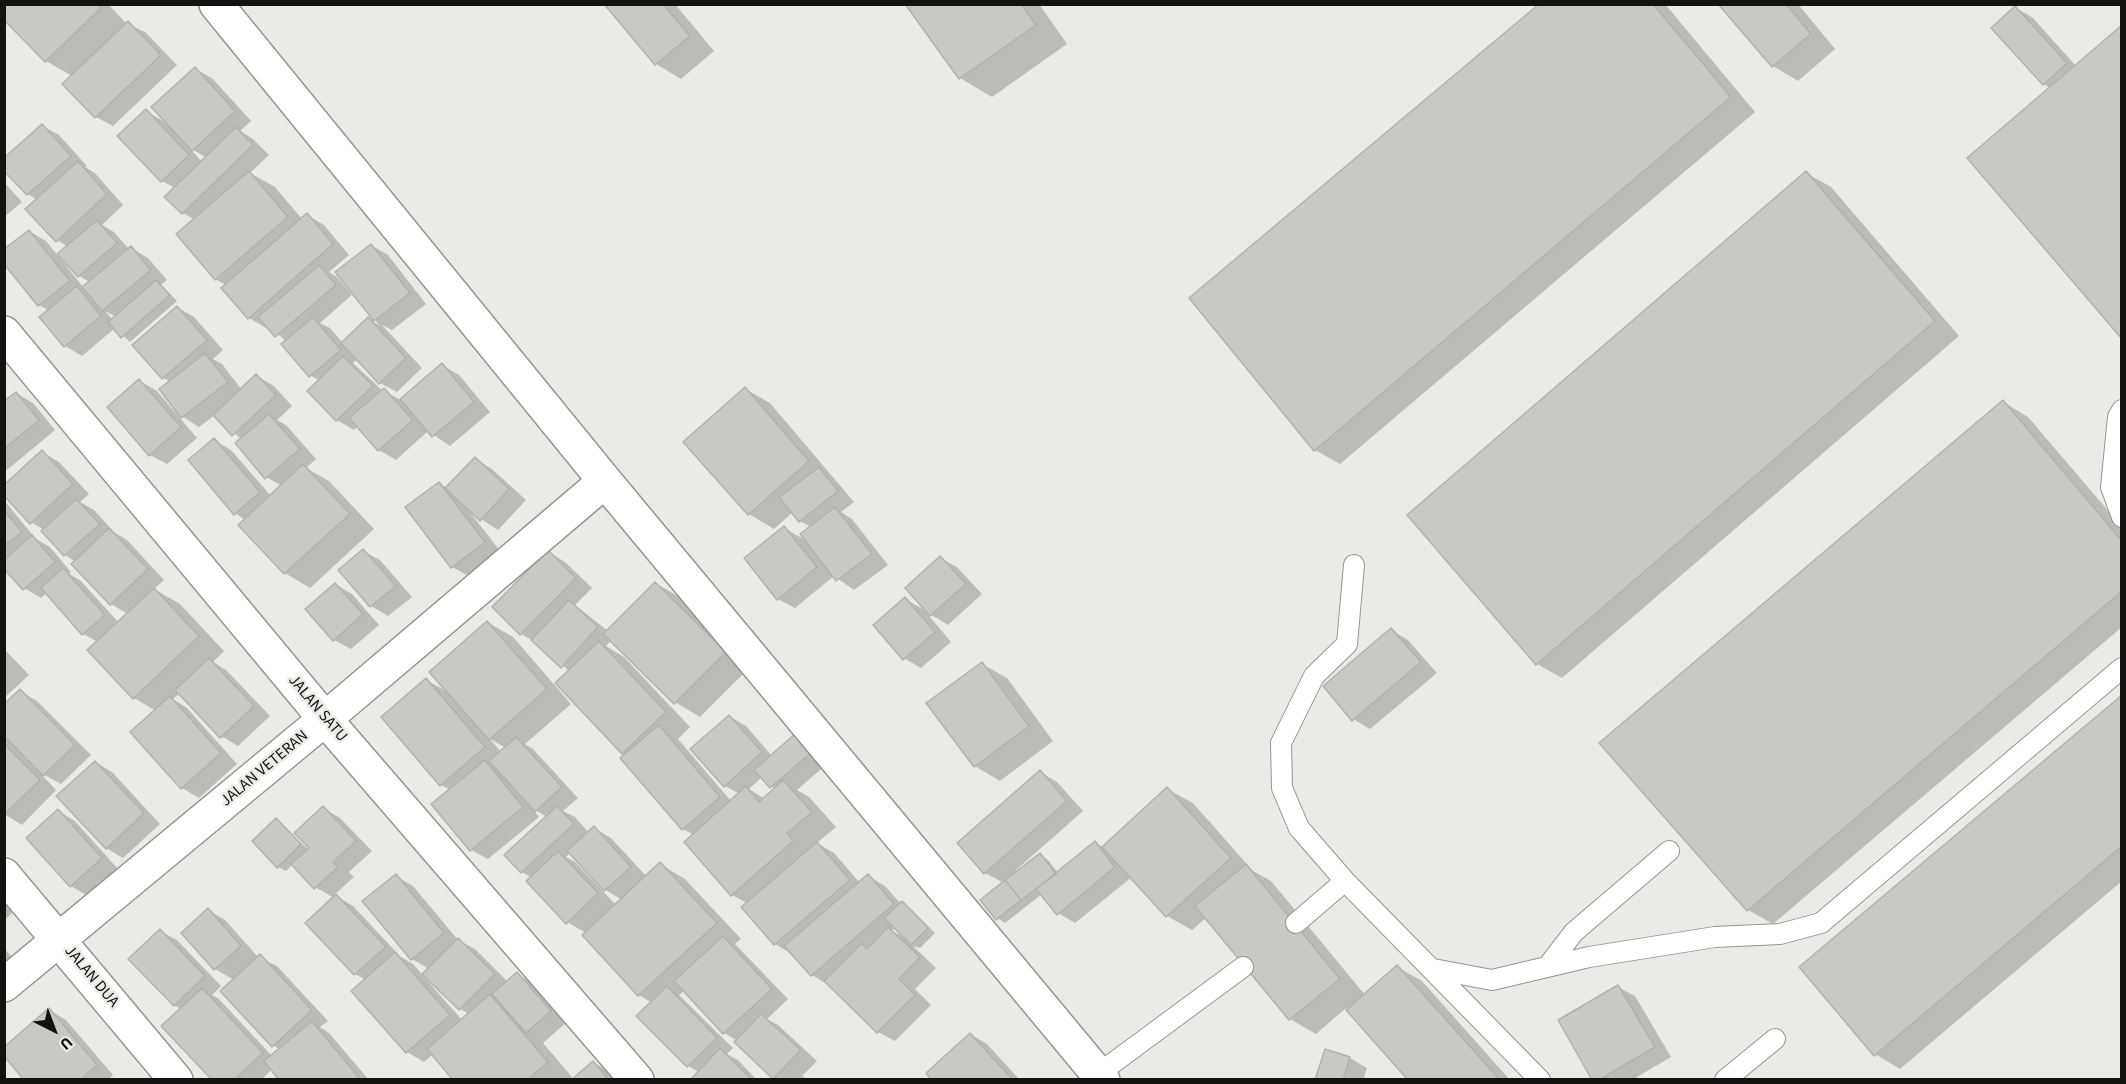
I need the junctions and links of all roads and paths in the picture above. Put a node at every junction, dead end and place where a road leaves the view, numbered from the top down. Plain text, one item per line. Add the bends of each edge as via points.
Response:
1 (216, 4) edge
2 (4, 333) edge
3 (2121, 410) edge
4 (605, 481) junction
5 (2121, 517) edge
6 (1354, 566) dead end
7 (2121, 668) edge
8 (325, 719) junction
9 (1669, 851) dead end
10 (4, 876) edge
11 (1345, 881) junction
12 (1296, 923) dead end
13 (59, 940) junction
14 (1548, 966) junction
15 (1243, 967) dead end
16 (1433, 969) junction
17 (4, 985) edge
18 (1775, 1039) dead end
19 (1098, 1078) edge
20 (176, 1080) edge
21 (637, 1080) edge
22 (1540, 1080) edge
23 (1725, 1080) edge

1 - 4 street
2 - 8 street, JALAN SATU
3 - 5 lane via 2111,488
4 - 8 street, JALAN VETERAN
4 - 19 street
6 - 11 lane via 1347,644 1314,676 1281,743 1282,788 1299,828
7 - 14 lane via 1821,923 1780,934 1715,937
8 - 13 street, JALAN VETERAN
8 - 21 street, JALAN SATU
9 - 14 lane via 1574,932
10 - 13 street, JALAN DUA
11 - 12 lane
11 - 16 lane
13 - 17 street, JALAN VETERAN
13 - 20 street, JALAN DUA
14 - 16 lane via 1492,981
15 - 19 lane
16 - 22 lane
18 - 23 lane

